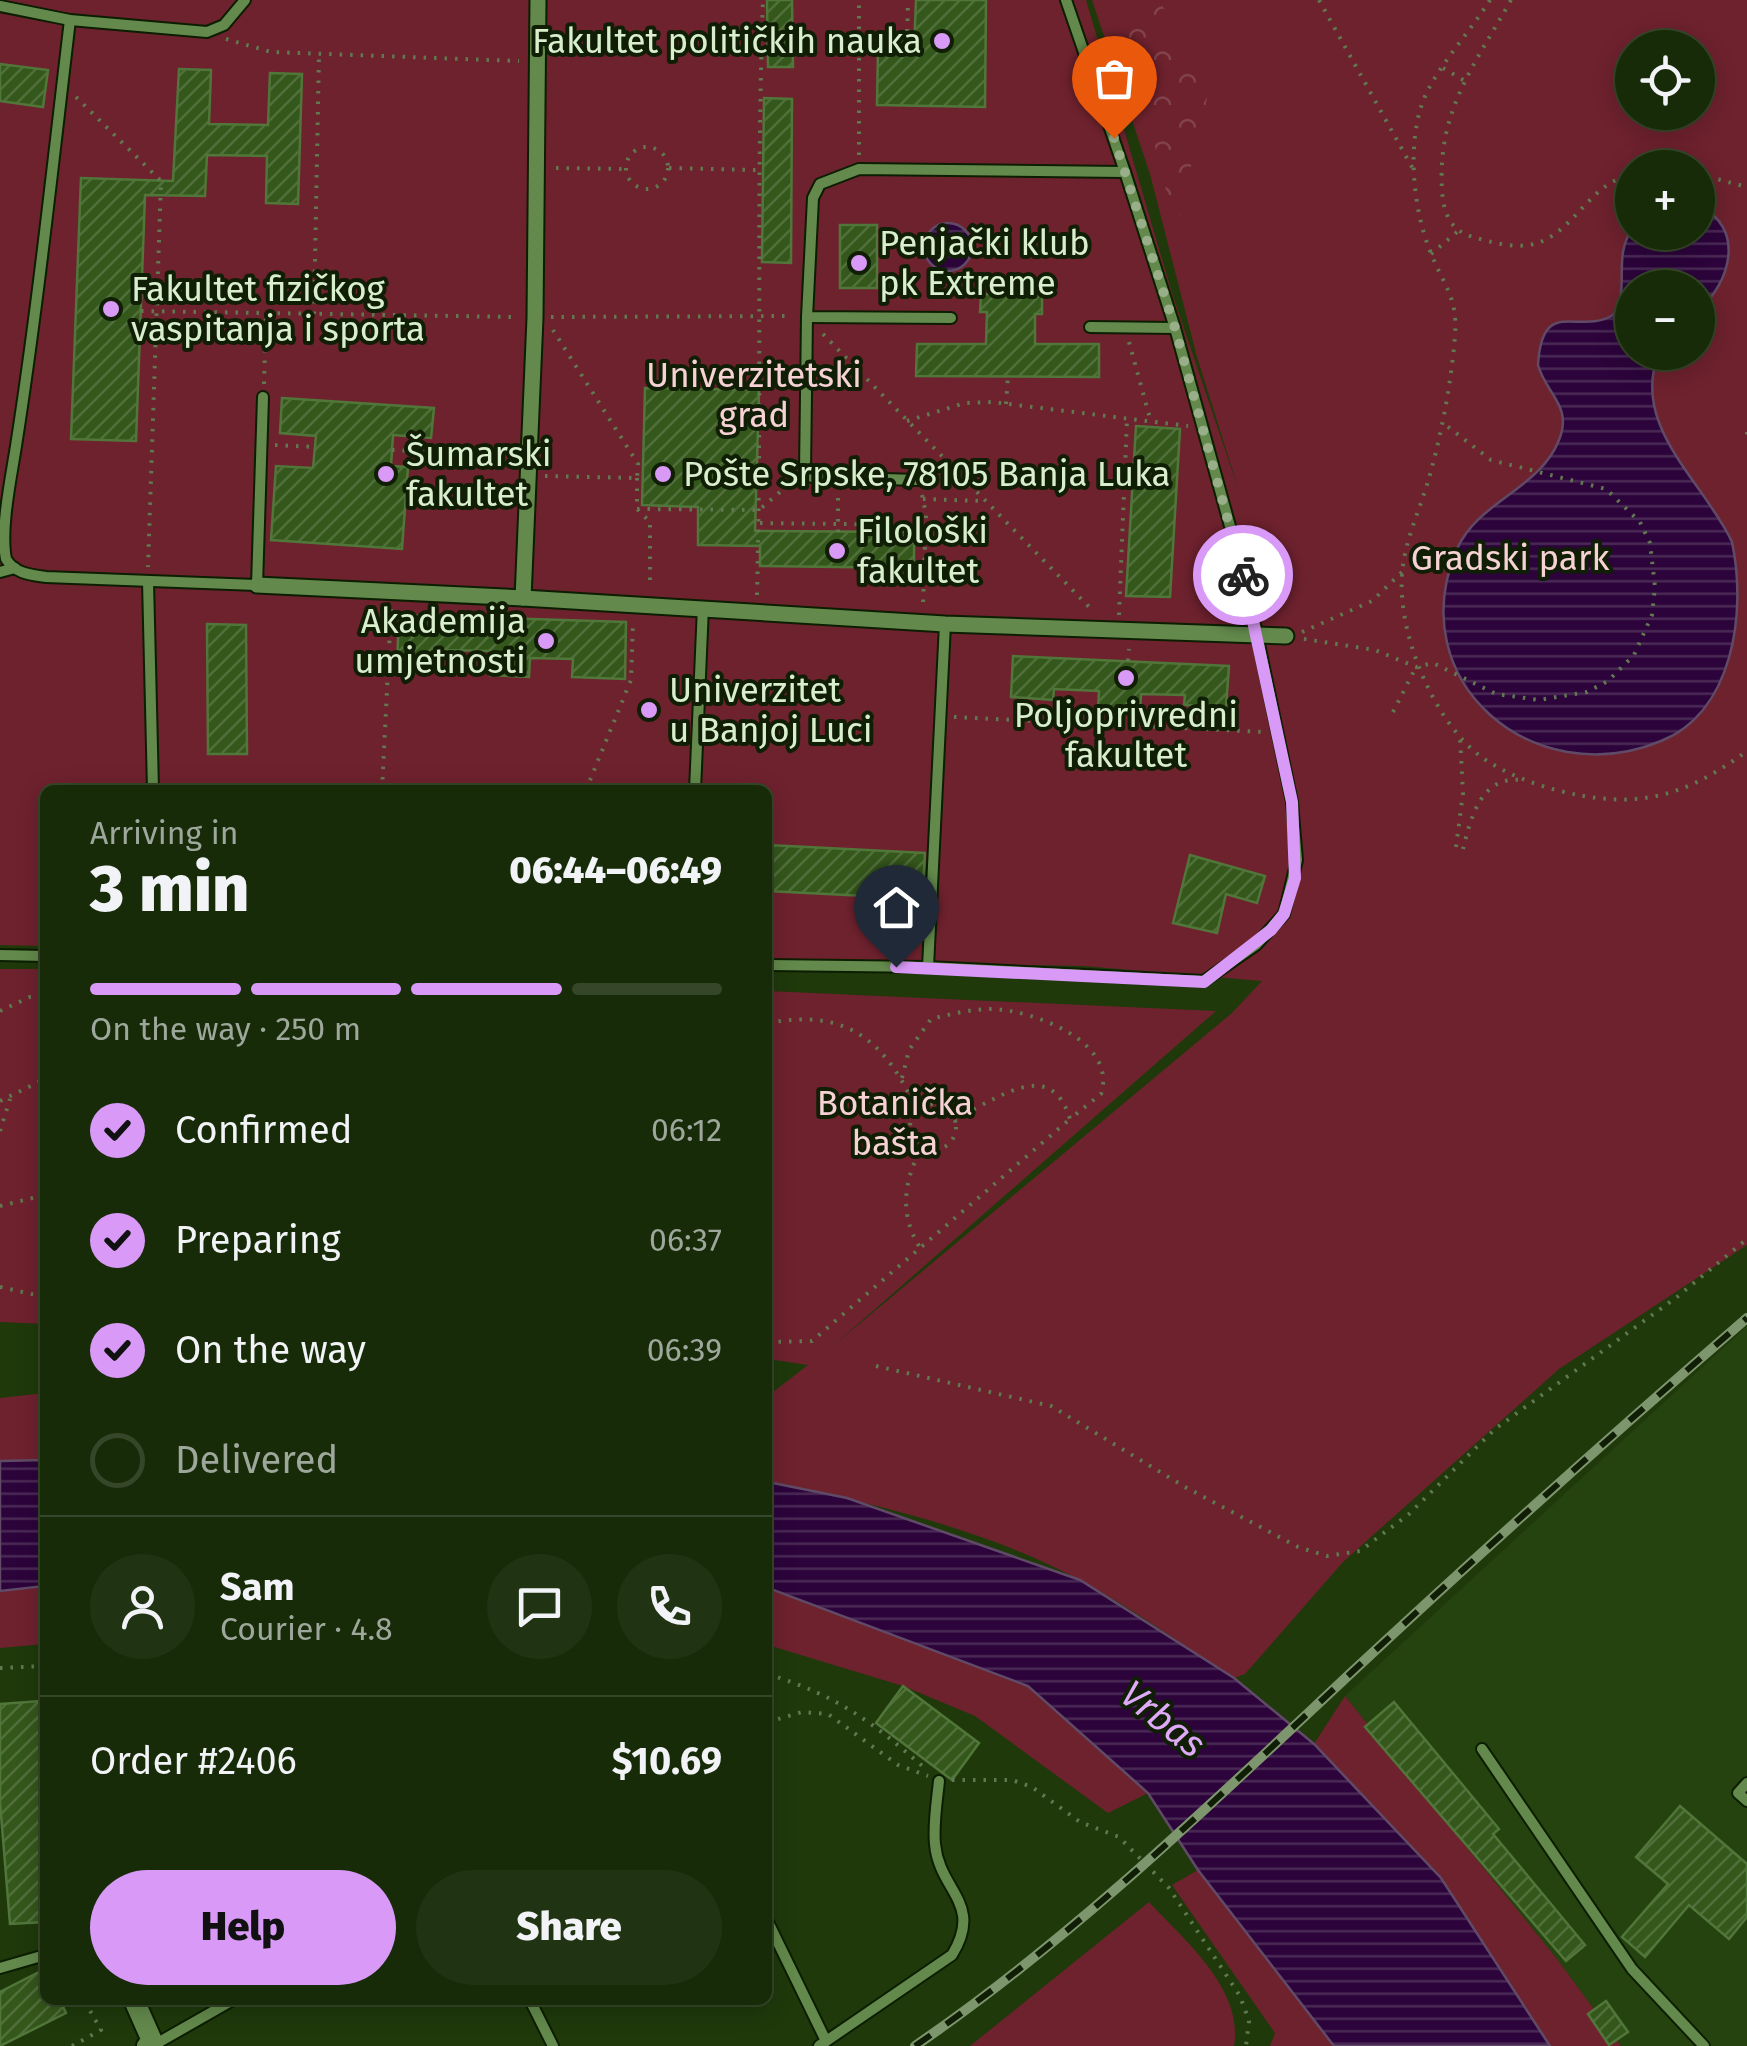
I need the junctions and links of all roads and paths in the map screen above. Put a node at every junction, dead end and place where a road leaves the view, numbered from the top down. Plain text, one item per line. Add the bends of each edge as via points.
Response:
1 (244, 0) edge
2 (538, 0) edge
3 (763, 0) edge
4 (859, 0) edge
5 (908, 0) edge
6 (1066, 0) edge
7 (1319, 0) edge
8 (1490, 0) edge
9 (1511, 0) edge
10 (0, 6) edge
11 (70, 20) junction
12 (208, 32) junction
13 (858, 42) junction
14 (907, 42) junction
15 (914, 42) dead end
16 (319, 54) junction
17 (538, 62) junction
18 (1443, 68) junction
19 (1465, 81) junction
20 (62, 82) junction
21 (537, 168) junction
22 (626, 168) junction
23 (669, 168) junction
24 (858, 169) junction
25 (757, 170) junction
26 (1125, 172) junction
27 (1415, 174) junction
28 (1715, 179) edge
29 (1615, 181) edge
30 (1747, 187) edge
31 (1457, 232) junction
32 (1431, 254) junction
33 (141, 311) dead end
34 (159, 311) junction
35 (266, 314) junction
36 (314, 314) junction
37 (758, 316) junction
38 (807, 317) junction
39 (535, 318) junction
40 (951, 318) dead end
41 (1090, 327) dead end
42 (1125, 328) junction
43 (1175, 328) junction
44 (1008, 376) dead end
45 (264, 397) joint
46 (1006, 404) junction
47 (1127, 420) junction
48 (907, 421) junction
49 (1151, 422) junction
50 (1443, 424) junction
51 (1202, 428) junction
52 (1747, 432) edge
53 (1747, 440) edge
54 (262, 444) junction
55 (315, 447) dead end
56 (392, 450) dead end
57 (531, 456) junction
58 (805, 470) junction
59 (530, 476) junction
60 (637, 478) junction
61 (839, 478) junction
62 (919, 480) joint
63 (923, 500) junction
64 (985, 501) junction
65 (637, 510) junction
66 (759, 510) junction
67 (759, 523) junction
68 (838, 524) junction
69 (926, 526) junction
70 (838, 532) dead end
71 (15, 568) junction
72 (1403, 571) junction
73 (0, 572) edge
74 (148, 581) junction
75 (257, 586) junction
76 (392, 589) junction
77 (523, 598) junction
78 (642, 604) junction
79 (703, 607) junction
80 (757, 610) junction
81 (923, 622) junction
82 (945, 624) junction
83 (1114, 628) junction
84 (1256, 635) junction
85 (1286, 636) junction
86 (1416, 667) junction
87 (1392, 712) dead end
88 (939, 717) junction
89 (1278, 732) junction
90 (1459, 732) junction
91 (1747, 751) edge
92 (1526, 780) junction
93 (153, 785) edge
94 (382, 785) edge
95 (588, 785) edge
96 (694, 785) edge
97 (1456, 847) dead end
98 (1463, 849) dead end
99 (0, 955) edge
100 (40, 956) edge
101 (772, 965) edge
102 (928, 967) junction
103 (40, 996) edge
104 (0, 1011) edge
105 (772, 1022) edge
106 (902, 1078) junction
107 (40, 1082) edge
108 (10, 1099) junction
109 (0, 1101) edge
110 (917, 1110) junction
111 (954, 1118) junction
112 (1070, 1119) junction
113 (0, 1131) edge
114 (922, 1147) junction
115 (40, 1195) edge
116 (0, 1206) edge
117 (1747, 1239) edge
118 (920, 1248) junction
119 (0, 1287) edge
120 (40, 1297) edge
121 (772, 1343) edge
122 (876, 1366) dead end
123 (40, 1666) edge
124 (0, 1668) edge
125 (772, 1675) edge
126 (772, 1721) edge
127 (1482, 1749) dead end
128 (939, 1780) junction
129 (1747, 1783) edge
130 (1747, 1801) edge
131 (772, 1931) edge
132 (40, 1956) edge
133 (0, 1968) edge
134 (87, 2005) edge
135 (136, 2005) edge
136 (224, 2005) edge
137 (532, 2005) edge
138 (823, 2044) edge
139 (152, 2045) edge
140 (72, 2046) edge
141 (553, 2046) edge
142 (1246, 2046) edge
143 (1704, 2046) edge

1 - 12 lane via 224,25
2 - 17 street
3 - 25 path
4 - 13 path
5 - 14 path
6 - 26 lane
7 - 27 path
8 - 18 path
9 - 19 path
10 - 11 lane
11 - 12 lane
11 - 20 lane
12 - 16 path via 271,52
13 - 14 path
13 - 24 path
14 - 15 path
16 - 17 path
16 - 36 path
17 - 21 street
18 - 19 path
18 - 27 path via 1424,101
19 - 31 path via 1448,115 1441,166 1443,202
20 - 34 path via 161,180
20 - 71 lane via 27,375 0,535
21 - 22 path
21 - 39 street
22 - 23 path via 637,187 651,190
22 - 23 path via 630,154 649,146 661,151
23 - 25 path
24 - 26 lane
24 - 38 lane via 820,184 813,198
25 - 37 path
26 - 43 lane
27 - 32 path
28 - 30 path
29 - 31 path via 1534,244
31 - 32 path
32 - 50 path via 1455,308
33 - 34 path
34 - 35 path
34 - 74 path
35 - 36 path
35 - 45 path
36 - 39 path
37 - 38 path
37 - 60 path via 546,317 638,464
37 - 66 path
38 - 40 lane
38 - 48 path
38 - 58 lane
39 - 57 street
41 - 42 lane
42 - 43 lane
42 - 49 path
43 - 51 lane
44 - 46 path
45 - 54 lane
46 - 47 path
46 - 48 path via 965,403
47 - 49 path
47 - 83 path
48 - 64 path
49 - 51 path
50 - 72 path
50 - 86 path via 1492,460 1606,490 1640,522 1656,587 1645,637 1625,666 1608,681 1566,698 1513,697 1433,663
51 - 84 lane
52 - 53 path
54 - 55 path
54 - 75 lane
56 - 57 path
57 - 59 street
58 - 61 lane via 812,477
58 - 66 path
59 - 60 path
59 - 77 street
60 - 65 path
61 - 62 lane
61 - 68 path
62 - 63 path
63 - 64 path
63 - 69 path
64 - 83 path
65 - 66 path
65 - 78 path via 650,522
66 - 67 path
67 - 68 path
67 - 80 path
68 - 69 path
68 - 70 path
69 - 81 path
71 - 73 lane
71 - 74 lane via 46,577
72 - 85 path via 1372,601
72 - 86 path
74 - 75 lane
74 - 93 lane
75 - 76 street
76 - 77 street
76 - 94 path
77 - 78 street
78 - 79 street
78 - 95 path via 631,680
79 - 80 street
79 - 96 lane
80 - 81 street
81 - 82 street
82 - 83 street
82 - 88 lane
83 - 84 street
84 - 85 street
84 - 89 lane
85 - 86 path via 1375,650
86 - 87 path
86 - 90 path
88 - 89 path
88 - 102 lane
89 - 102 lane via 1297,860 1292,896 1271,930 1204,982
90 - 92 path via 1479,755
90 - 97 path via 1463,793
91 - 92 path via 1678,793 1642,800 1583,797
92 - 98 path via 1506,779 1486,792
99 - 100 lane
101 - 102 lane
103 - 104 path
105 - 106 path via 792,1018 844,1026 876,1045
106 - 110 path
106 - 112 path via 909,1050 931,1019 964,1011 1011,1012 1058,1025 1086,1046 1103,1073 1102,1094
107 - 108 path
108 - 109 path
108 - 113 path
110 - 111 path via 938,1104
110 - 114 path via 910,1132
111 - 112 path via 1021,1086 1050,1091
111 - 114 path via 948,1145
112 - 118 path
114 - 118 path via 904,1208
115 - 116 path
117 - 122 path via 1677,1298 1494,1429 1409,1514 1360,1551 1327,1556 1185,1487 1051,1406
118 - 121 path via 812,1341
119 - 120 path
123 - 124 path
125 - 128 path via 823,1691
126 - 128 path via 802,1712 828,1714 898,1765
127 - 143 lane via 1632,1969
128 - 138 lane via 934,1848 964,1912 964,1935 952,1955
128 - 142 path via 1012,1780 1080,1822 1119,1837 1169,1888 1240,1996 1249,2021
129 - 130 lane via 1738,1793
131 - 138 lane
132 - 133 lane
134 - 140 path via 101,2030
135 - 139 street
136 - 139 lane
137 - 141 lane

